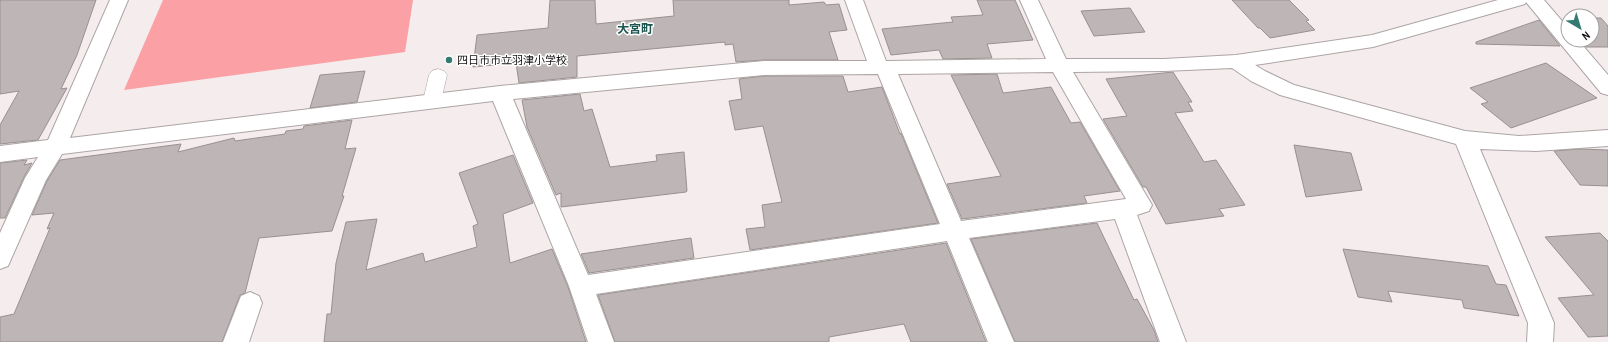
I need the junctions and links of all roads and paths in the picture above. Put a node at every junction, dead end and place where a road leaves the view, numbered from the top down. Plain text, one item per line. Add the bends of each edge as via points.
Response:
1 (119, 0) edge
2 (854, 0) edge
3 (1029, 0) edge
4 (1519, 0) edge
5 (1534, 0) edge
6 (1236, 61) junction
7 (1059, 66) junction
8 (882, 67) junction
9 (438, 75) dead end
10 (1608, 88) edge
11 (500, 93) junction
12 (432, 101) junction
13 (1608, 138) edge
14 (1465, 139) junction
15 (55, 148) junction
16 (0, 154) edge
17 (1123, 209) junction
18 (954, 231) junction
19 (0, 259) edge
20 (580, 286) junction
21 (250, 303) dead end
22 (236, 342) edge
23 (601, 342) edge
24 (1001, 342) edge
25 (1173, 342) edge
26 (1540, 342) edge

1 - 15 street
2 - 8 street
3 - 7 street
4 - 6 street via 1373,41
5 - 10 street
6 - 7 street
6 - 14 street via 1258,76 1287,90
7 - 8 street
7 - 17 street via 1141,205
8 - 11 street via 764,68
8 - 18 street
9 - 12 lane
11 - 12 street
11 - 20 street
12 - 15 street
13 - 14 street via 1536,144
14 - 26 street via 1541,323
15 - 16 street
15 - 19 street via 36,178
17 - 18 street
17 - 25 street
18 - 20 street
18 - 24 street
20 - 23 street
21 - 22 street

